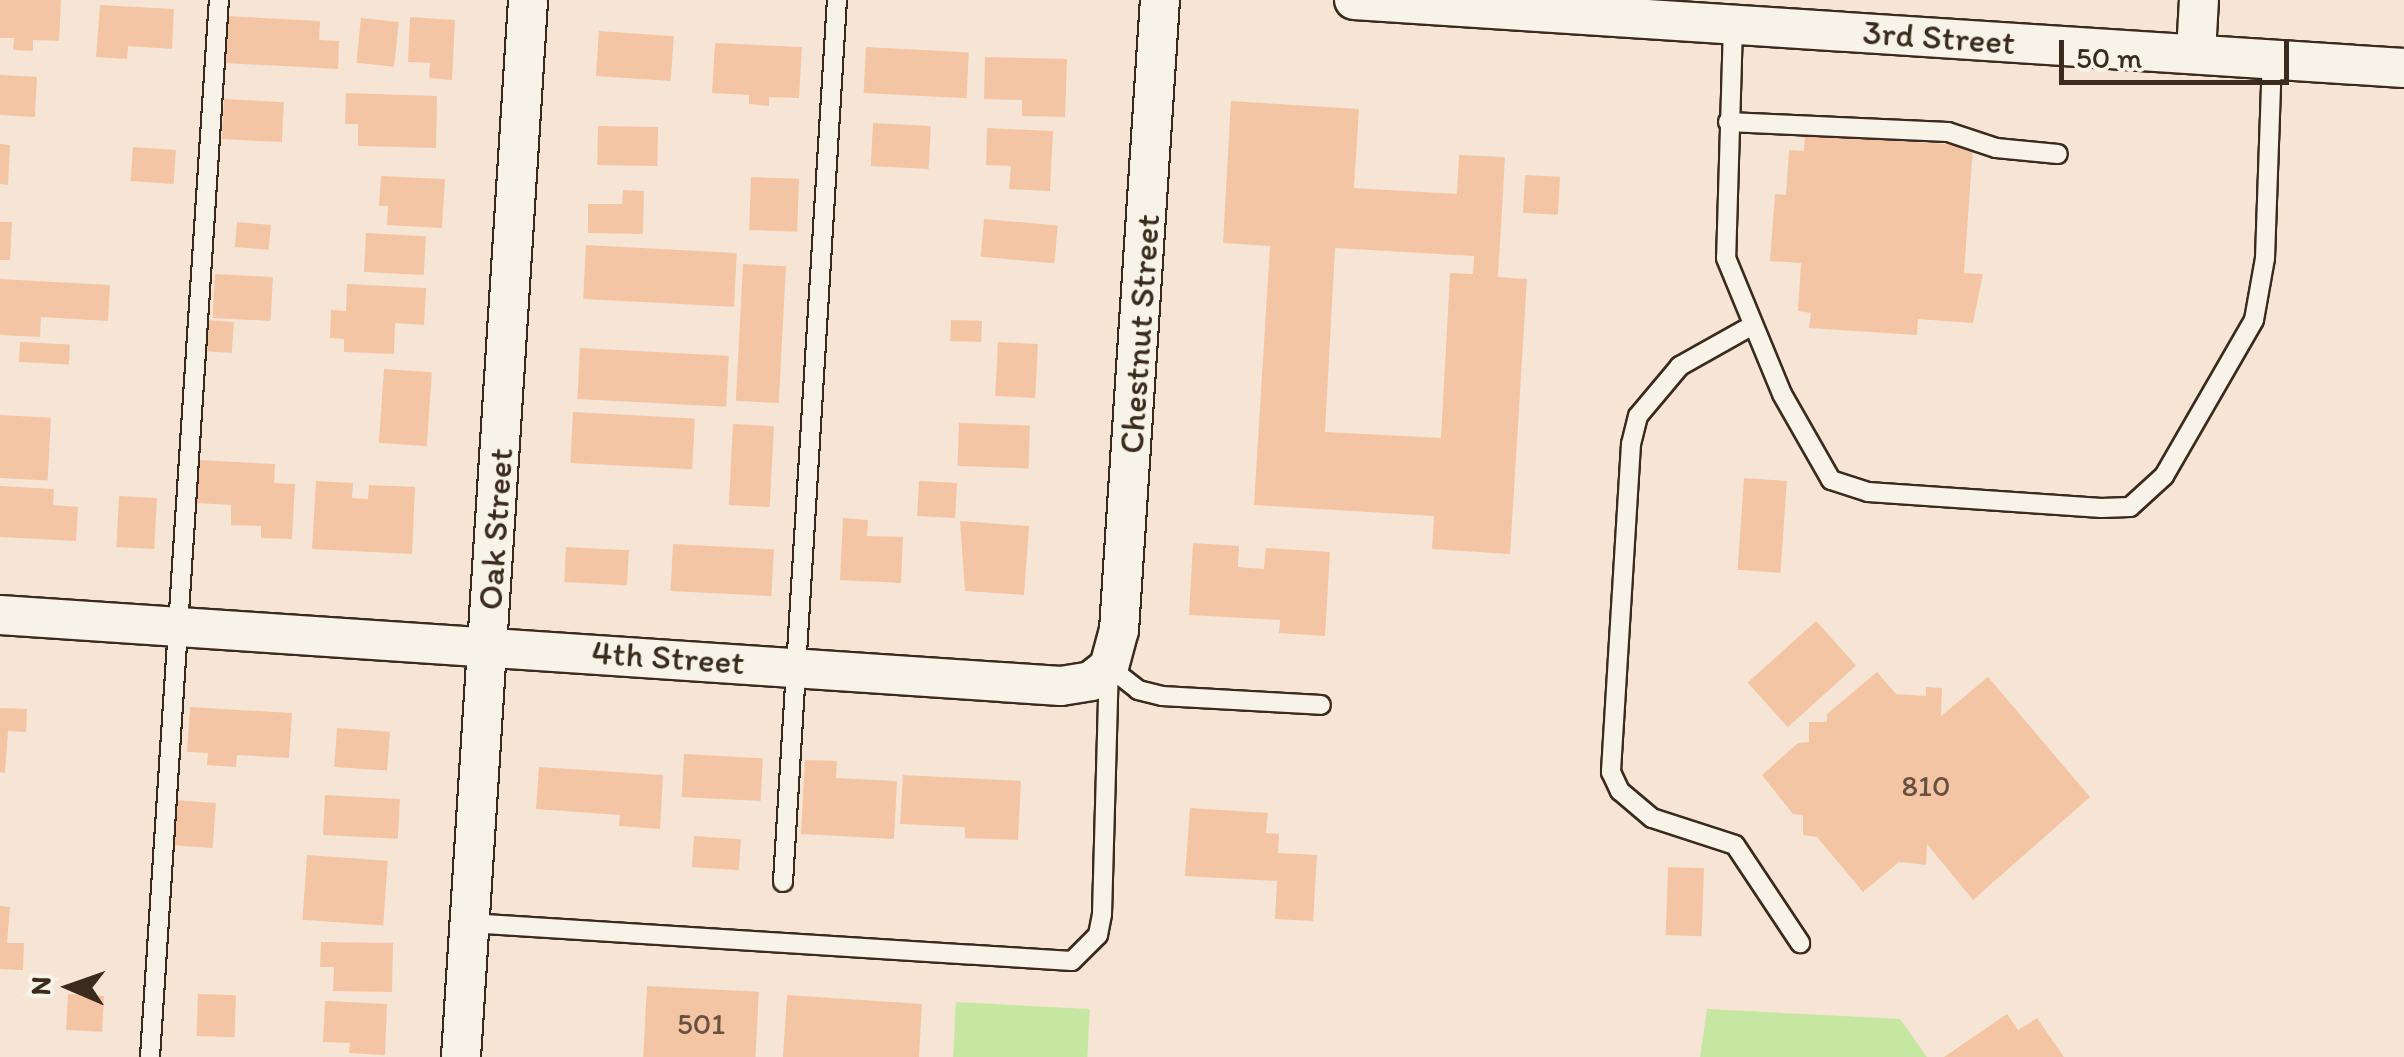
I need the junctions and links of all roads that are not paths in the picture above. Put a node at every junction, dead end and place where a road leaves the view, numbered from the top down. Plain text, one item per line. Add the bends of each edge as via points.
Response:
1 (219, 0) edge
2 (528, 0) edge
3 (837, 0) edge
4 (1160, 0) edge
5 (1354, 0) edge
6 (2199, 0) edge
7 (1398, 1) edge
8 (1804, 14) edge
9 (1732, 26) junction
10 (2196, 53) junction
11 (2272, 60) junction
12 (2404, 68) edge
13 (1728, 122) junction
14 (2058, 154) dead end
15 (1753, 325) junction
16 (0, 615) edge
17 (178, 626) junction
18 (488, 646) junction
19 (796, 665) junction
20 (1109, 667) junction
21 (1322, 705) dead end
22 (783, 882) dead end
23 (469, 923) junction
24 (1800, 943) dead end
25 (150, 1057) edge
26 (461, 1057) edge

1 - 17 lane
2 - 18 street, Oak Street
3 - 19 lane
4 - 20 street, Chestnut Street via 1120,630
5 - 7 street, 3rd Street
6 - 10 street
7 - 9 street, 3rd Street
8 - 9 street, 3rd Street
8 - 10 street, 3rd Street
9 - 13 lane
10 - 11 street, 3rd Street
11 - 12 street, 3rd Street
11 - 15 lane via 2265,258 2254,320 2164,476 2130,506 1847,489 1820,463
13 - 14 lane via 1948,132 1996,148
13 - 15 lane via 1726,258
15 - 24 lane via 1680,366 1638,416 1611,772 1620,792 1652,818 1734,845
16 - 17 street, 4th Street
17 - 18 street, 4th Street
17 - 25 lane
18 - 19 street, 4th Street
18 - 23 street, Oak Street
19 - 20 street, 4th Street via 1061,686 1091,682
19 - 22 lane
20 - 21 lane via 1138,690 1162,696
20 - 23 lane via 1102,914 1098,936 1072,962
23 - 26 street, Oak Street

